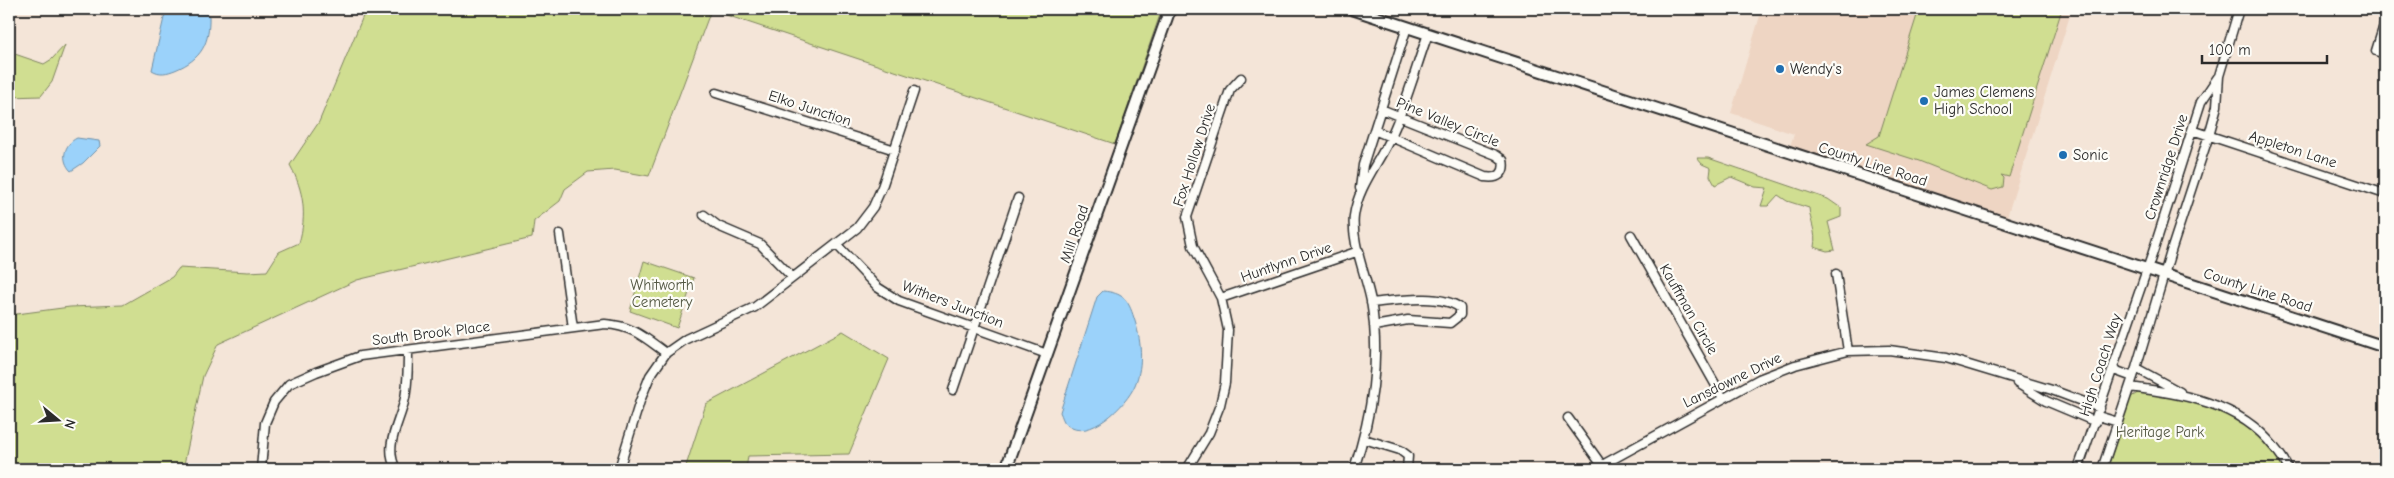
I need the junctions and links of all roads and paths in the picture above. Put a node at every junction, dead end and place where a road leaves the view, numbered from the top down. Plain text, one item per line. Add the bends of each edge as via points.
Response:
1 (1170, 9) edge
2 (1352, 9) edge
3 (2239, 9) edge
4 (2385, 22) edge
5 (1407, 27) junction
6 (1428, 34) junction
7 (2385, 54) edge
8 (2219, 76) junction
9 (1241, 78) dead end
10 (914, 91) dead end
11 (716, 92) dead end
12 (1380, 109) junction
13 (1400, 118) junction
14 (1374, 130) junction
15 (2192, 130) junction
16 (1391, 136) junction
17 (2209, 136) junction
18 (895, 150) junction
19 (1359, 193) junction
20 (2385, 194) edge
21 (1018, 198) dead end
22 (704, 215) dead end
23 (560, 234) dead end
24 (1631, 235) dead end
25 (838, 245) junction
26 (1359, 251) junction
27 (2147, 270) junction
28 (1836, 274) dead end
29 (2164, 276) junction
30 (792, 277) junction
31 (1221, 298) junction
32 (1371, 303) junction
33 (1374, 326) junction
34 (573, 328) junction
35 (974, 328) junction
36 (2385, 347) edge
37 (408, 351) junction
38 (1848, 351) junction
39 (666, 353) junction
40 (1047, 354) junction
41 (2136, 368) junction
42 (2114, 370) junction
43 (2133, 377) junction
44 (2009, 378) junction
45 (2130, 387) junction
46 (953, 390) dead end
47 (2184, 394) junction
48 (1723, 398) junction
49 (2098, 415) junction
50 (1568, 418) dead end
51 (2118, 422) junction
52 (1364, 439) junction
53 (1598, 467) edge
54 (260, 469) edge
55 (396, 469) edge
56 (619, 469) edge
57 (1006, 469) edge
58 (1187, 469) edge
59 (1354, 469) edge
60 (1407, 469) edge
61 (2078, 469) edge
62 (2102, 469) edge
63 (2288, 469) edge

1 - 40 main road, Mill Road
2 - 5 main road, County Line Road
3 - 8 street, Crownridge Drive
4 - 7 street via 2376,51
5 - 6 main road, County Line Road
5 - 12 street
6 - 13 street
6 - 27 main road, County Line Road
8 - 15 street, Crownridge Drive via 2201,102
8 - 17 street, Crownridge Drive via 2217,106
9 - 31 street, Fox Hollow Drive via 1230,90 1187,217 1193,246
10 - 18 street
11 - 18 street, Elko Junction
12 - 13 street, Pine Valley Circle
12 - 14 street
13 - 16 street
13 - 16 street, Pine Valley Circle via 1496,155 1502,160 1503,171 1494,178 1485,177
14 - 16 street, Pine Valley Circle
14 - 19 street via 1363,165
15 - 17 street, Appleton Lane
15 - 27 street, Crownridge Drive
16 - 19 street
17 - 20 street, Appleton Lane
17 - 29 street, Crownridge Drive
18 - 25 street via 873,207
19 - 26 street via 1354,217
21 - 35 street
22 - 30 street via 718,226 760,244
23 - 34 street
24 - 48 street, Kauffman Circle
25 - 30 street
25 - 35 street, Withers Junction via 885,292 911,306
26 - 31 street, Huntlynn Drive
26 - 32 street
27 - 29 main road, County Line Road
27 - 42 street, High Coach Way
28 - 38 street
29 - 36 main road, County Line Road
29 - 41 street
30 - 39 street via 755,307 686,339
31 - 58 street, Fox Hollow Drive via 1228,330 1225,383 1209,433
32 - 33 street
32 - 33 street via 1413,300 1454,303 1460,308 1460,315 1450,323 1408,320
33 - 52 street via 1375,374
34 - 37 street, South Brook Place
34 - 39 street, South Brook Place via 620,325 636,330
35 - 40 street, Withers Junction
35 - 46 street
37 - 54 street, South Brook Place via 360,356 289,384 274,402 265,423
37 - 55 street via 405,399 390,448
38 - 44 street, Lansdowne Drive via 1889,350 1946,358
38 - 48 street, Lansdowne Drive via 1795,365
39 - 56 street via 650,376
40 - 57 main road, Mill Road
41 - 43 street
41 - 47 street
42 - 43 street
42 - 49 street, High Coach Way
43 - 45 street
44 - 49 street, Lansdowne Drive via 2052,390
44 - 49 street, Lansdowne Drive via 2046,401
45 - 47 street
45 - 51 street
47 - 63 street via 2246,419 2267,437
48 - 53 street, Lansdowne Drive
49 - 51 street
49 - 61 street, High Coach Way
50 - 53 street
51 - 62 street
52 - 59 street
52 - 60 street via 1400,450 1408,456

